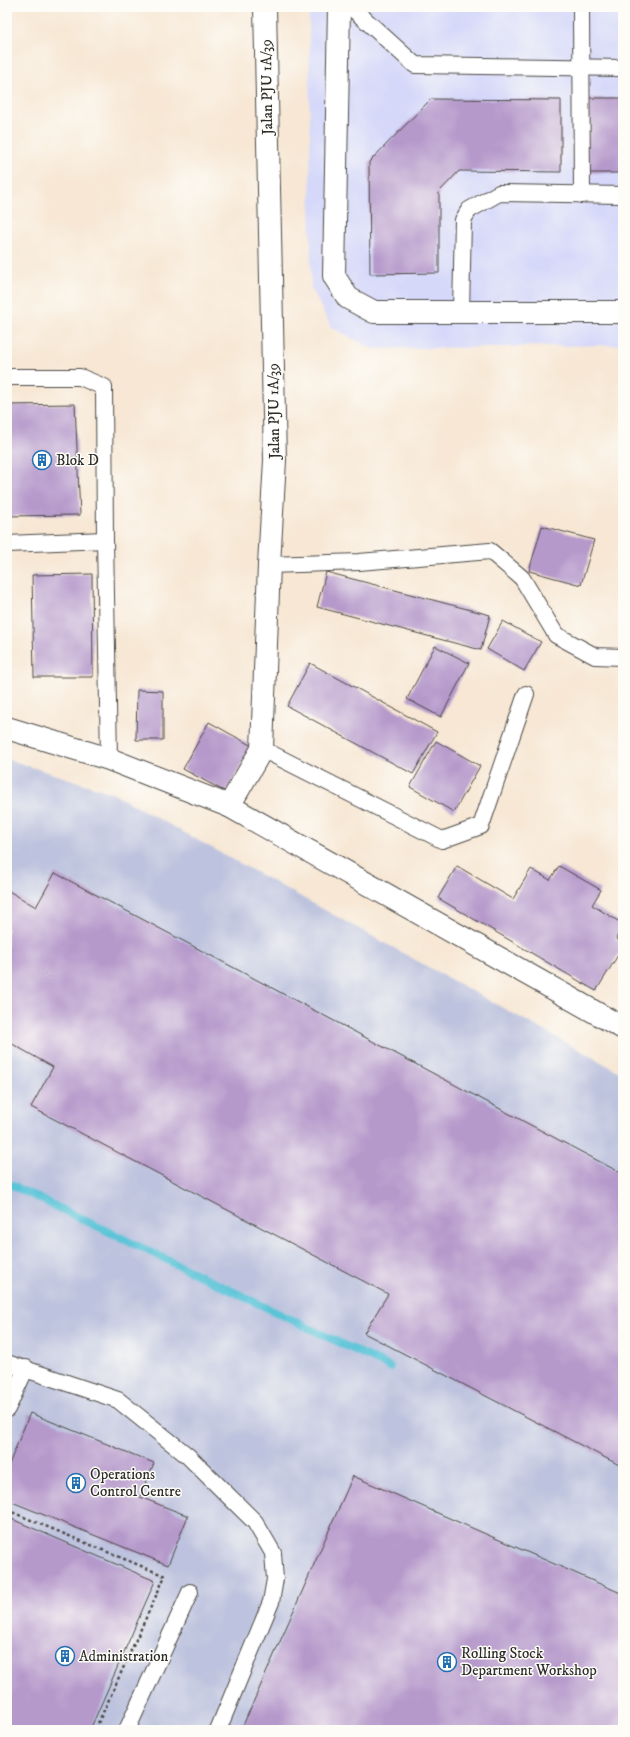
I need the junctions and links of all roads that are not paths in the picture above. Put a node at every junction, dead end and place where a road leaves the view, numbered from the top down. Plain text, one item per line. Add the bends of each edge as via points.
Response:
1 (265, 7) edge
2 (339, 7) edge
3 (351, 7) edge
4 (581, 7) edge
5 (581, 67) junction
6 (623, 68) edge
7 (582, 195) junction
8 (623, 195) edge
9 (461, 312) junction
10 (623, 312) edge
11 (7, 378) edge
12 (104, 540) junction
13 (7, 544) edge
14 (269, 565) junction
15 (623, 657) edge
16 (526, 694) dead end
17 (7, 728) edge
18 (262, 749) junction
19 (109, 759) junction
20 (230, 806) junction
21 (623, 1028) edge
22 (7, 1363) edge
23 (26, 1368) junction
24 (7, 1409) edge
25 (190, 1592) dead end
26 (128, 1730) edge
27 (218, 1730) edge

1 - 14 street, Jalan PJU 1A/39 via 275,460
2 - 9 street via 334,276 348,298 374,312
3 - 5 lane via 415,65
4 - 5 lane
5 - 6 lane
5 - 7 lane
7 - 8 lane
7 - 9 lane via 499,193 469,210 463,220
9 - 10 street
11 - 12 lane via 80,377 104,387
12 - 13 lane
12 - 19 lane
14 - 15 lane via 359,562 490,551 522,578 556,635 595,656
14 - 18 street, Jalan PJU 1A/39
16 - 18 lane via 481,826 442,840
17 - 19 street
18 - 20 street, Jalan PJU 1A/39
19 - 20 street
20 - 21 street
22 - 23 lane
23 - 24 lane
23 - 27 lane via 118,1400 188,1456 255,1522 273,1553 275,1579 272,1602
25 - 26 lane

